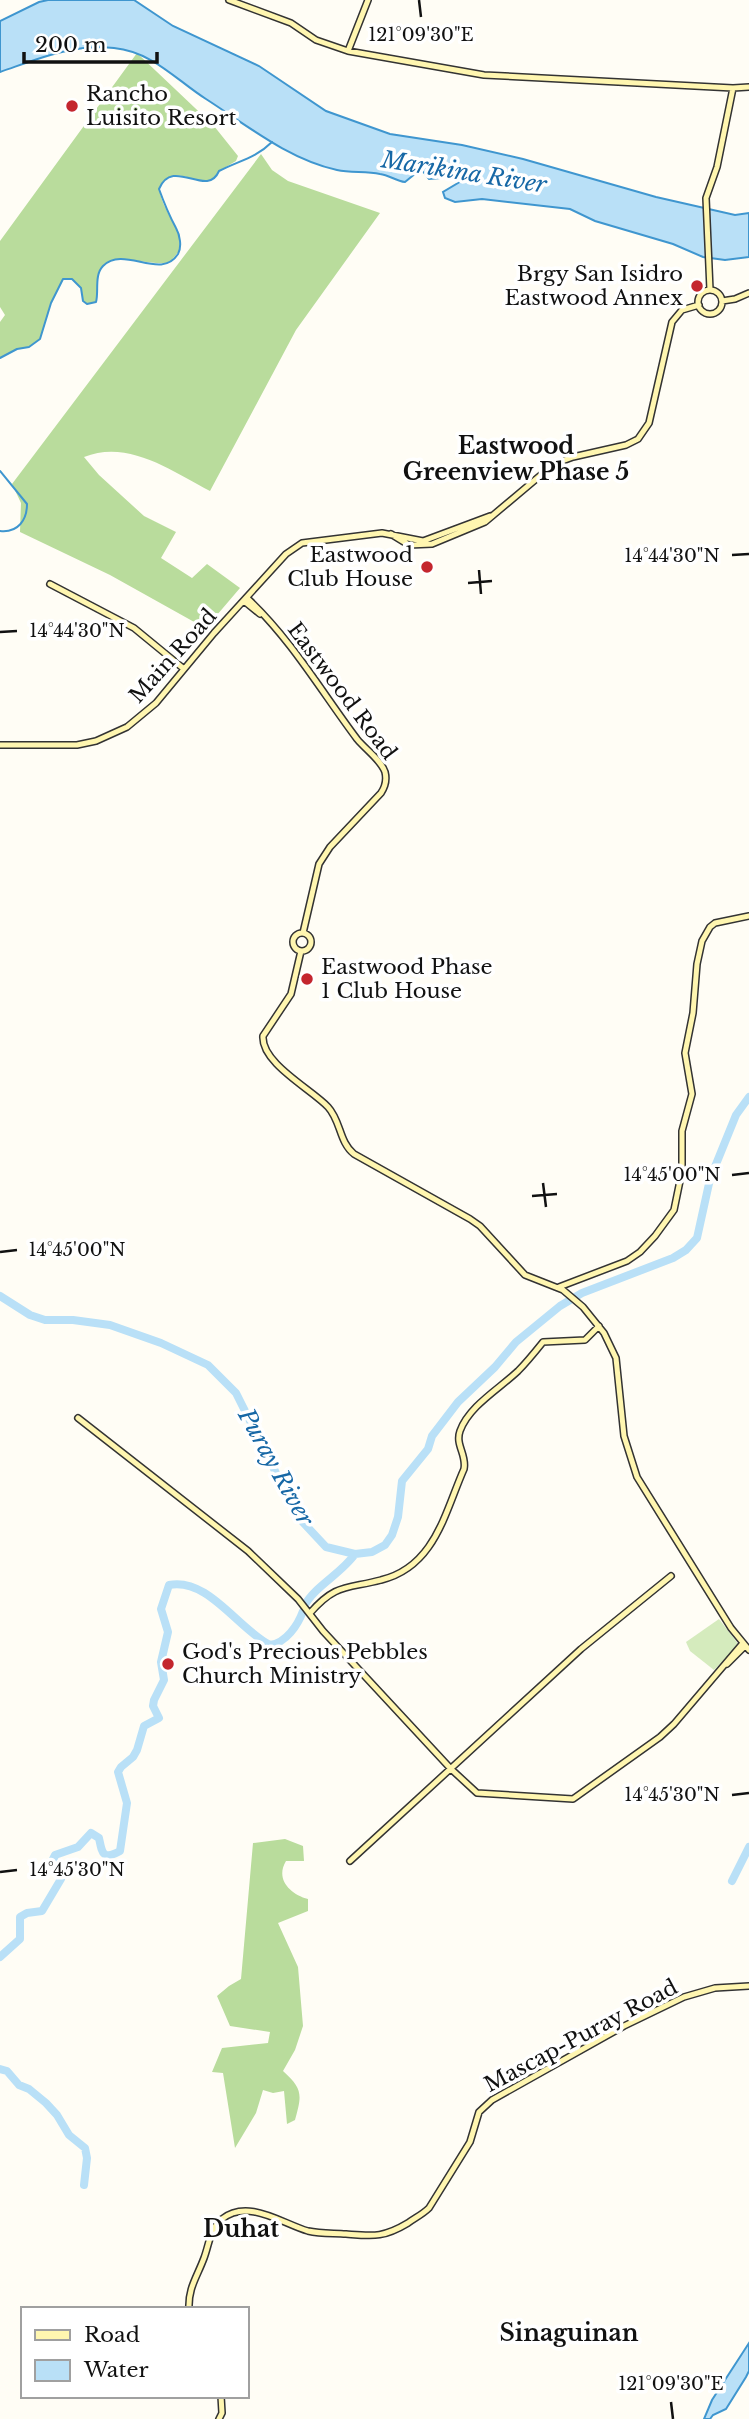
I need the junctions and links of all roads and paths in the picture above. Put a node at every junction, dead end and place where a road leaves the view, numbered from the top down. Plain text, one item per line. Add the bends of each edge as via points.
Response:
1 (229, 0) edge
2 (368, 0) edge
3 (348, 51) junction
4 (749, 87) edge
5 (733, 88) junction
6 (710, 290) junction
7 (749, 293) edge
8 (722, 301) junction
9 (699, 305) junction
10 (50, 584) dead end
11 (245, 599) junction
12 (184, 669) junction
13 (0, 745) edge
14 (749, 916) edge
15 (303, 933) junction
16 (301, 951) junction
17 (561, 1288) junction
18 (599, 1326) junction
19 (78, 1418) dead end
20 (671, 1576) dead end
21 (310, 1613) junction
22 (746, 1646) edge
23 (451, 1769) junction
24 (350, 1861) dead end
25 (749, 1986) edge
26 (189, 2307) edge
27 (221, 2398) edge
28 (219, 2419) edge

1 - 3 street
2 - 3 street
3 - 5 street via 484,75
4 - 5 street
5 - 6 street via 706,205
6 - 8 street via 719,293
6 - 9 street via 701,294
7 - 8 street
8 - 9 street via 720,310 712,314
9 - 11 street via 682,310 673,322 649,423 642,435 626,445 554,464 485,522 424,546 373,533 302,543
10 - 12 street via 134,628
11 - 12 street, Main Road
11 - 15 street, Eastwood Road via 289,643 386,775 381,793 319,864
12 - 13 street, Main Road via 141,717 111,736 77,745
14 - 17 street via 715,923 702,941 685,1053 692,1094 682,1130 682,1171 674,1210 655,1236 627,1261
15 - 16 street via 293,942
15 - 16 street via 311,944
16 - 17 street via 291,994 262,1036 266,1052 327,1106 346,1147 354,1154 480,1226 525,1275
17 - 18 street
18 - 21 street via 585,1340 543,1342 471,1414 458,1435 466,1460 464,1469 440,1531 421,1555 382,1580 340,1588
18 - 22 street via 616,1359 624,1436 637,1477
19 - 21 street via 248,1551
20 - 23 street via 594,1638
21 - 23 street
22 - 23 street via 660,1737 573,1799 481,1794
23 - 24 street
25 - 26 street, Mascap-Puray Road via 715,1988 684,1997 492,2100 479,2112 468,2147 424,2214 393,2232 369,2237 319,2233 258,2213 222,2219 192,2283
27 - 28 street

